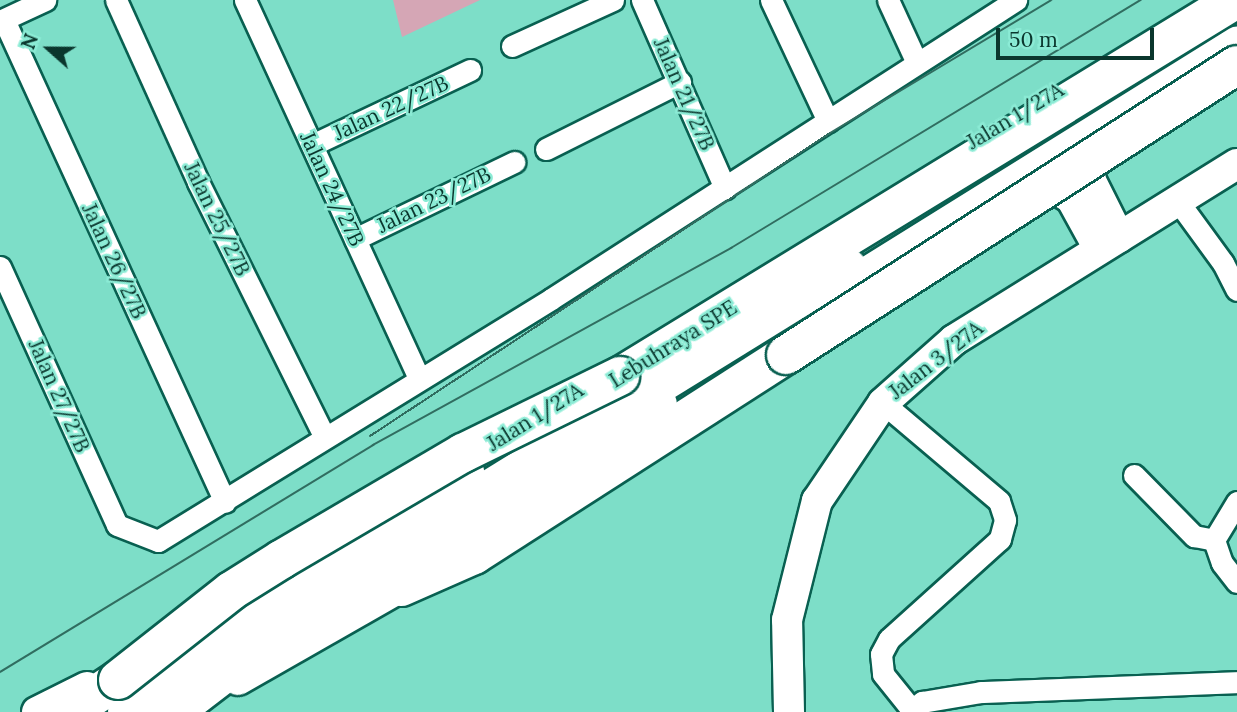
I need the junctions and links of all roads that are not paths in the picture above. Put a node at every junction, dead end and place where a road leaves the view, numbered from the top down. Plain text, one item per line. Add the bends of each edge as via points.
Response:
1 (45, 0) edge
2 (116, 0) edge
3 (245, 0) edge
4 (613, 0) edge
5 (642, 0) edge
6 (771, 0) edge
7 (888, 0) edge
8 (1204, 0) edge
9 (1235, 0) edge
10 (1014, 1) edge
11 (2, 20) edge
12 (1237, 27) edge
13 (1237, 42) edge
14 (512, 46) dead end
15 (917, 63) junction
16 (1237, 65) edge
17 (470, 70) dead end
18 (680, 82) junction
19 (828, 121) junction
20 (1104, 125) junction
21 (312, 145) junction
22 (546, 149) dead end
23 (514, 162) dead end
24 (1237, 164) edge
25 (725, 188) junction
26 (1005, 188) junction
27 (1177, 201) junction
28 (355, 239) junction
29 (1109, 243) junction
30 (0, 267) edge
31 (1237, 290) edge
32 (620, 376) junction
33 (419, 379) junction
34 (883, 402) junction
35 (324, 436) junction
36 (1134, 475) dead end
37 (225, 502) junction
38 (1237, 502) edge
39 (1214, 540) junction
40 (1237, 582) edge
41 (401, 587) junction
42 (1237, 682) edge
43 (911, 711) edge
44 (37, 712) edge
45 (70, 712) edge
46 (127, 712) edge
47 (174, 712) edge
48 (181, 712) edge
49 (789, 712) edge

1 - 11 street
2 - 35 street, Jalan 25/27B via 198,182
3 - 21 street, Jalan 24/27B
4 - 14 street
5 - 18 street, Jalan 21/27B
6 - 19 street
7 - 15 street
8 - 44 main road, Jalan 1/27A via 399,503 111,675
9 - 32 highway, Lebuhraya SPE
10 - 15 street
11 - 37 street, Jalan 26/27B
12 - 47 highway, Lebuhraya SPE via 477,497 308,608
13 - 20 main road
15 - 19 street
16 - 41 highway, bridge via 474,555
17 - 21 street, Jalan 22/27B
18 - 22 street
18 - 25 street, Jalan 21/27B
19 - 25 street
20 - 26 main road
20 - 29 main road via 1088,154 1088,169
21 - 28 street, Jalan 24/27B
23 - 28 street, Jalan 23/27B
24 - 27 main road, Jalan 3/27A
25 - 33 street
26 - 29 main road via 1034,182 1061,192
26 - 41 main road via 765,333 475,530
27 - 29 main road, Jalan 3/27A
27 - 31 street via 1223,262
28 - 33 street, Jalan 24/27B
29 - 34 main road, Jalan 3/27A via 954,340
30 - 37 street, Jalan 27/27B via 117,525 158,541
32 - 45 highway, bridge via 463,453 293,552 231,591
32 - 46 highway, Lebuhraya SPE, bridge via 386,521 227,631
33 - 35 street
34 - 43 street via 999,501 1005,520 1000,540 889,639 881,654 883,674
34 - 49 main road, Jalan 3/27A via 817,501 787,620
35 - 37 street
36 - 39 street via 1195,536
38 - 39 street
39 - 40 street via 1222,563
41 - 48 main road
42 - 43 street via 981,692 922,702

